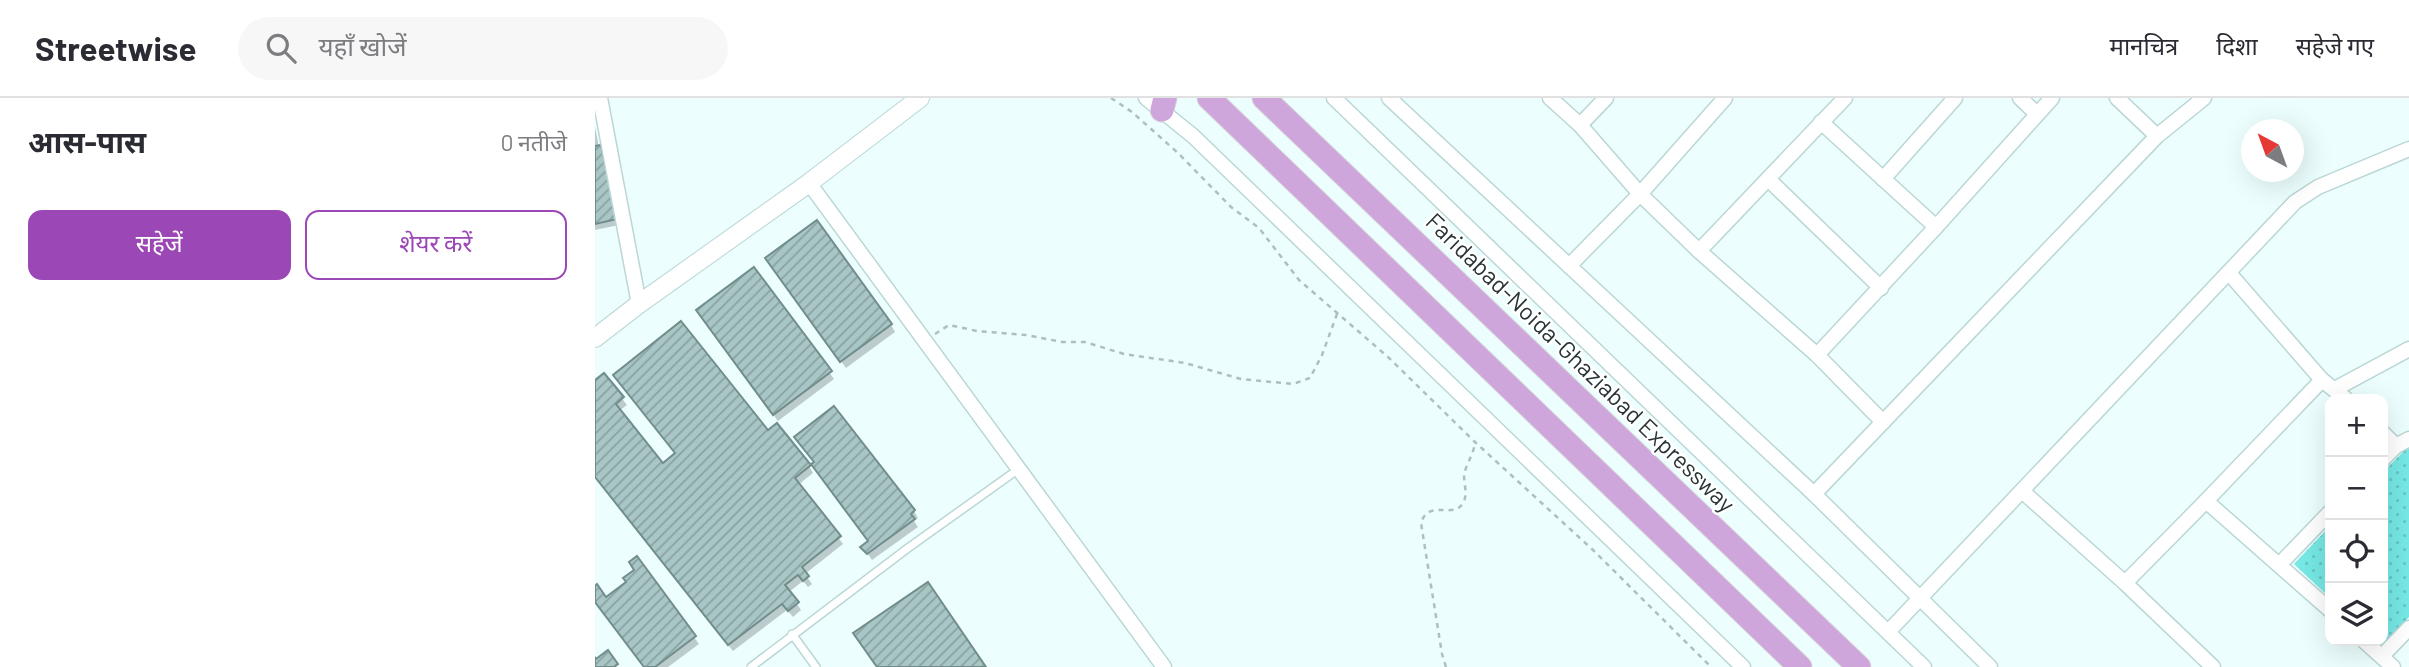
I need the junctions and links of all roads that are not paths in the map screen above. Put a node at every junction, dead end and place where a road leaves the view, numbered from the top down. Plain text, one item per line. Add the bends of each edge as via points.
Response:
1 (600, 98) edge
2 (920, 98) edge
3 (1209, 98) edge
4 (1264, 98) edge
5 (1334, 98) edge
6 (1389, 98) edge
7 (1550, 98) edge
8 (1606, 98) edge
9 (1725, 98) edge
10 (1845, 98) edge
11 (1955, 98) edge
12 (2020, 98) edge
13 (2052, 98) edge
14 (2117, 98) edge
15 (2204, 98) edge
16 (1158, 102) edge
17 (2037, 114) junction
18 (1821, 122) junction
19 (1580, 125) junction
20 (2157, 136) junction
21 (2409, 149) edge
22 (1768, 179) junction
23 (1883, 179) junction
24 (810, 183) junction
25 (1640, 194) junction
26 (1937, 227) junction
27 (1699, 251) junction
28 (1569, 266) junction
29 (2229, 273) junction
30 (1881, 288) junction
31 (639, 304) junction
32 (595, 338) edge
33 (2409, 349) edge
34 (1817, 355) junction
35 (2322, 380) junction
36 (2341, 394) edge
37 (1883, 422) junction
38 (2402, 442) edge
39 (2385, 457) edge
40 (1020, 468) junction
41 (2022, 491) junction
42 (1814, 494) junction
43 (2206, 501) junction
44 (2325, 517) edge
45 (2280, 564) junction
46 (2125, 583) junction
47 (1920, 599) junction
48 (2325, 605) edge
49 (2409, 628) edge
50 (1888, 632) junction
51 (792, 634) junction
52 (2370, 646) edge
53 (2382, 656) junction
54 (751, 667) edge
55 (816, 667) edge
56 (1164, 667) edge
57 (1743, 667) edge
58 (1800, 667) edge
59 (1859, 667) edge
60 (1924, 667) edge
61 (1990, 667) edge
62 (2213, 667) edge
63 (2393, 667) edge

1 - 31 street
2 - 24 street
3 - 58 main road
4 - 59 main road, Faridabad-Noida-Ghaziabad Expressway
5 - 50 street
6 - 28 street
7 - 19 street
8 - 19 street
9 - 25 street
10 - 18 street
11 - 23 street
12 - 17 street
13 - 17 street
14 - 20 street
15 - 20 street
16 - 57 street
17 - 26 street
18 - 22 street
18 - 23 street
19 - 25 street
20 - 37 street
21 - 29 street via 2318,187 2295,202
22 - 27 street
22 - 30 street
23 - 26 street
24 - 31 street
24 - 40 street
25 - 27 street
25 - 28 street
26 - 30 street
27 - 34 street
28 - 42 street
29 - 35 street
29 - 41 street
30 - 34 street
31 - 32 street
33 - 36 street
34 - 37 street
35 - 36 street
35 - 43 street
37 - 42 street
38 - 39 street
40 - 51 lane
40 - 56 street
41 - 46 street
41 - 47 street
42 - 47 street
43 - 45 street
43 - 46 street
44 - 45 street
45 - 48 street
46 - 62 street
47 - 50 street
47 - 61 street
49 - 53 street
50 - 60 street
51 - 54 lane
51 - 55 lane
52 - 53 street
53 - 63 street

